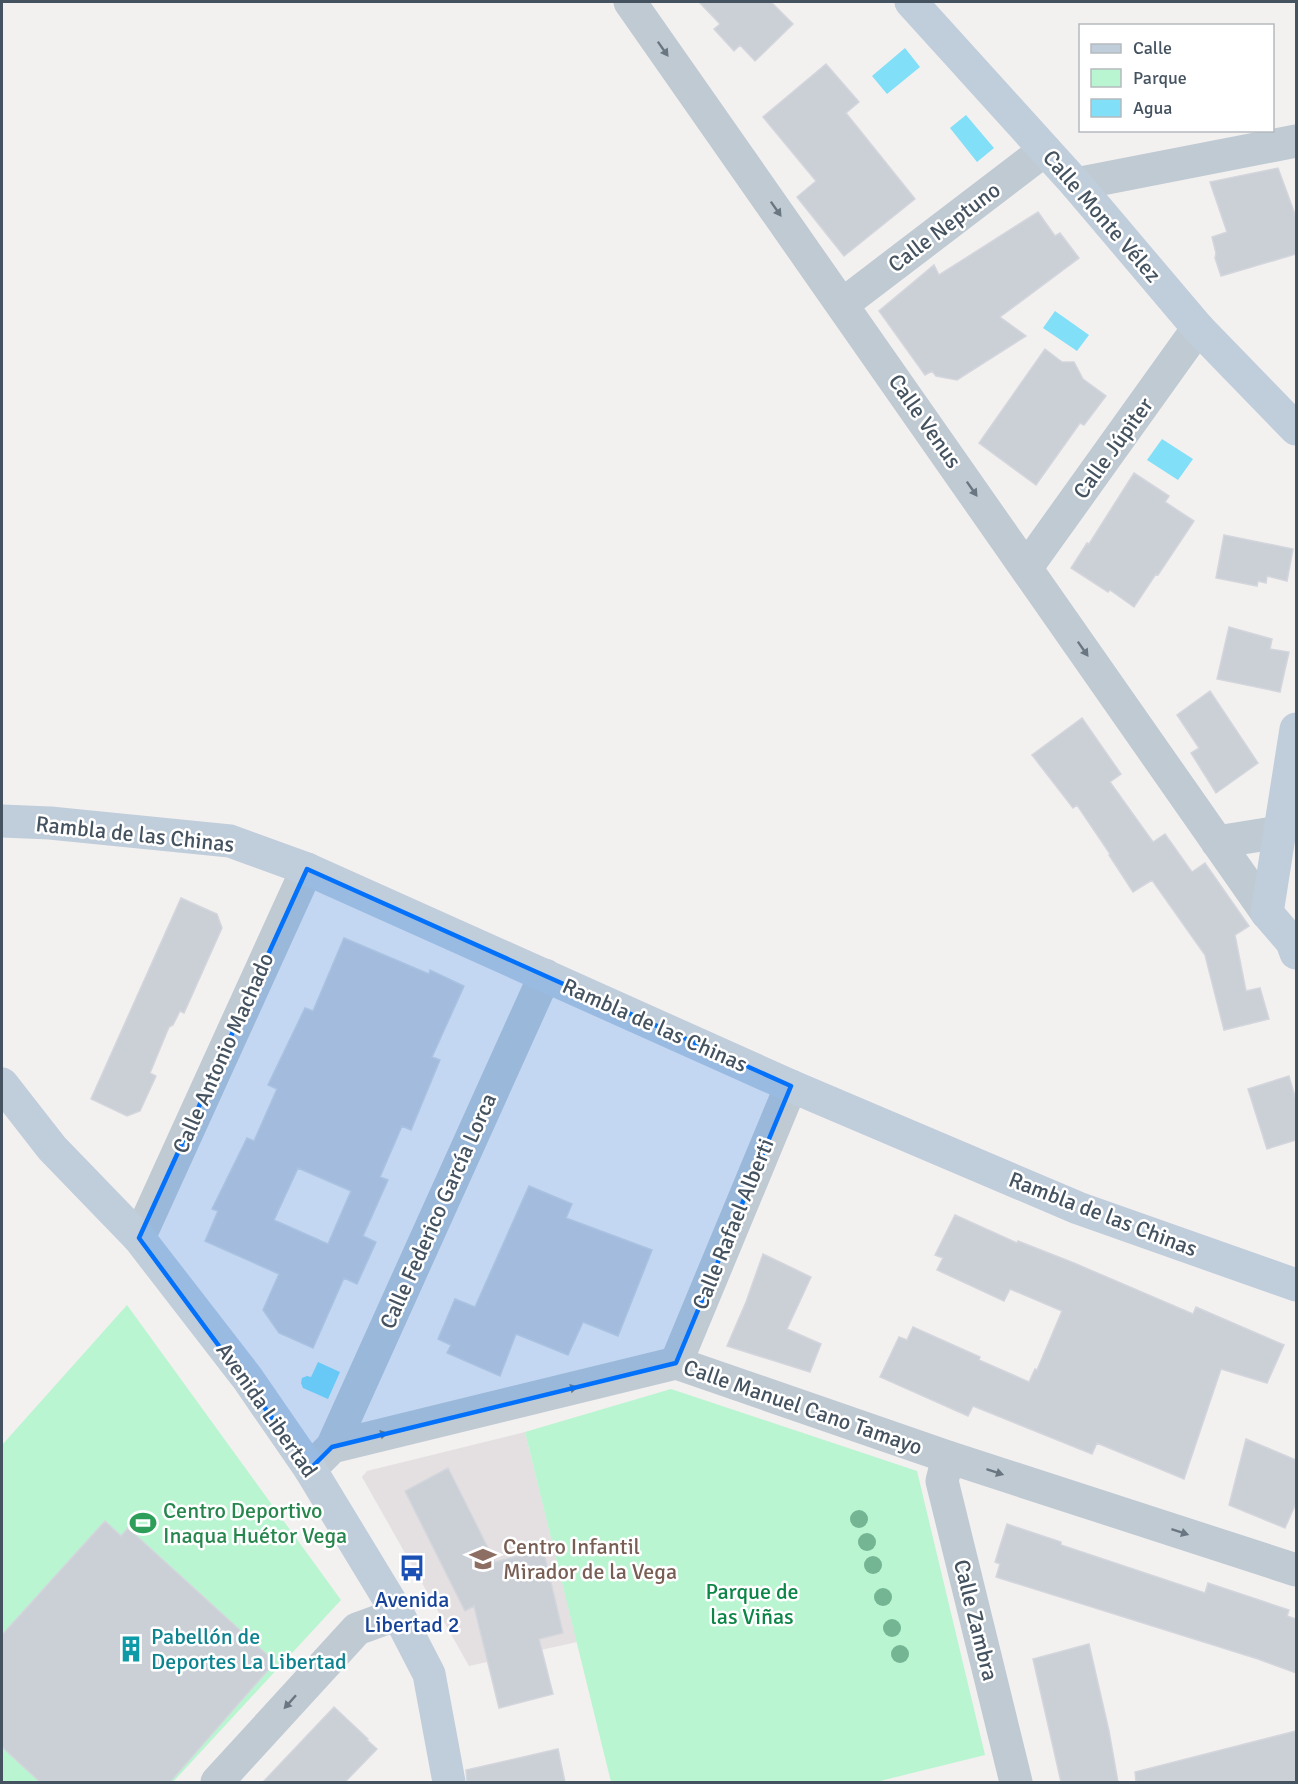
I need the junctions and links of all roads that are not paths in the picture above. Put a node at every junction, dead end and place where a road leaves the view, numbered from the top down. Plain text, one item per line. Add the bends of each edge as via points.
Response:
1 (630, 2) edge
2 (911, 2) edge
3 (1296, 141) edge
4 (1045, 150) junction
5 (1076, 184) junction
6 (843, 304) junction
7 (1198, 328) junction
8 (1296, 429) edge
9 (1027, 567) junction
10 (1296, 729) edge
11 (2, 821) edge
12 (1280, 832) junction
13 (1217, 842) junction
14 (307, 869) junction
15 (1267, 913) junction
16 (1295, 945) edge
17 (545, 975) junction
18 (2, 1084) edge
19 (790, 1086) junction
20 (140, 1238) junction
21 (1296, 1285) edge
22 (676, 1363) junction
23 (948, 1457) junction
24 (321, 1458) junction
25 (1296, 1570) edge
26 (398, 1614) junction
27 (217, 1782) edge
28 (449, 1782) edge
29 (1016, 1782) edge

1 -> 6 street, Calle Venus
2 - 4 street, Calle Monte Vélez
3 - 5 street
4 - 5 street, Calle Monte Vélez
4 - 6 street, Calle Neptuno
5 - 7 street, Calle Monte Vélez
6 -> 9 street, Calle Venus
7 - 8 street, Calle Monte Vélez
7 - 9 street, Calle Júpiter
9 -> 13 street, Calle Venus
10 - 12 street
11 - 14 street, Rambla de las Chinas via 230,841
12 - 13 street
12 - 15 street
13 - 15 street, Calle Venus
14 - 17 street, Rambla de las Chinas
14 - 20 street, Calle Antonio Machado
15 - 16 street
17 - 19 street, Rambla de las Chinas
17 - 24 street, Calle Federico García Lorca
18 - 20 street, Avenida Libertad via 52,1148
19 - 21 street, Rambla de las Chinas via 1078,1208
19 - 22 street, Calle Rafael Alberti
20 - 24 street, Avenida Libertad via 248,1378
22 - 23 street, Calle Manuel Cano Tamayo
24 -> 22 street, Calle Manuel Cano Tamayo
23 -> 25 street, Calle Manuel Cano Tamayo
23 - 29 street, Calle Zambra via 942,1481
24 - 26 street, Avenida Libertad
26 -> 27 street via 357,1629
26 - 28 street, Avenida Libertad via 429,1674

